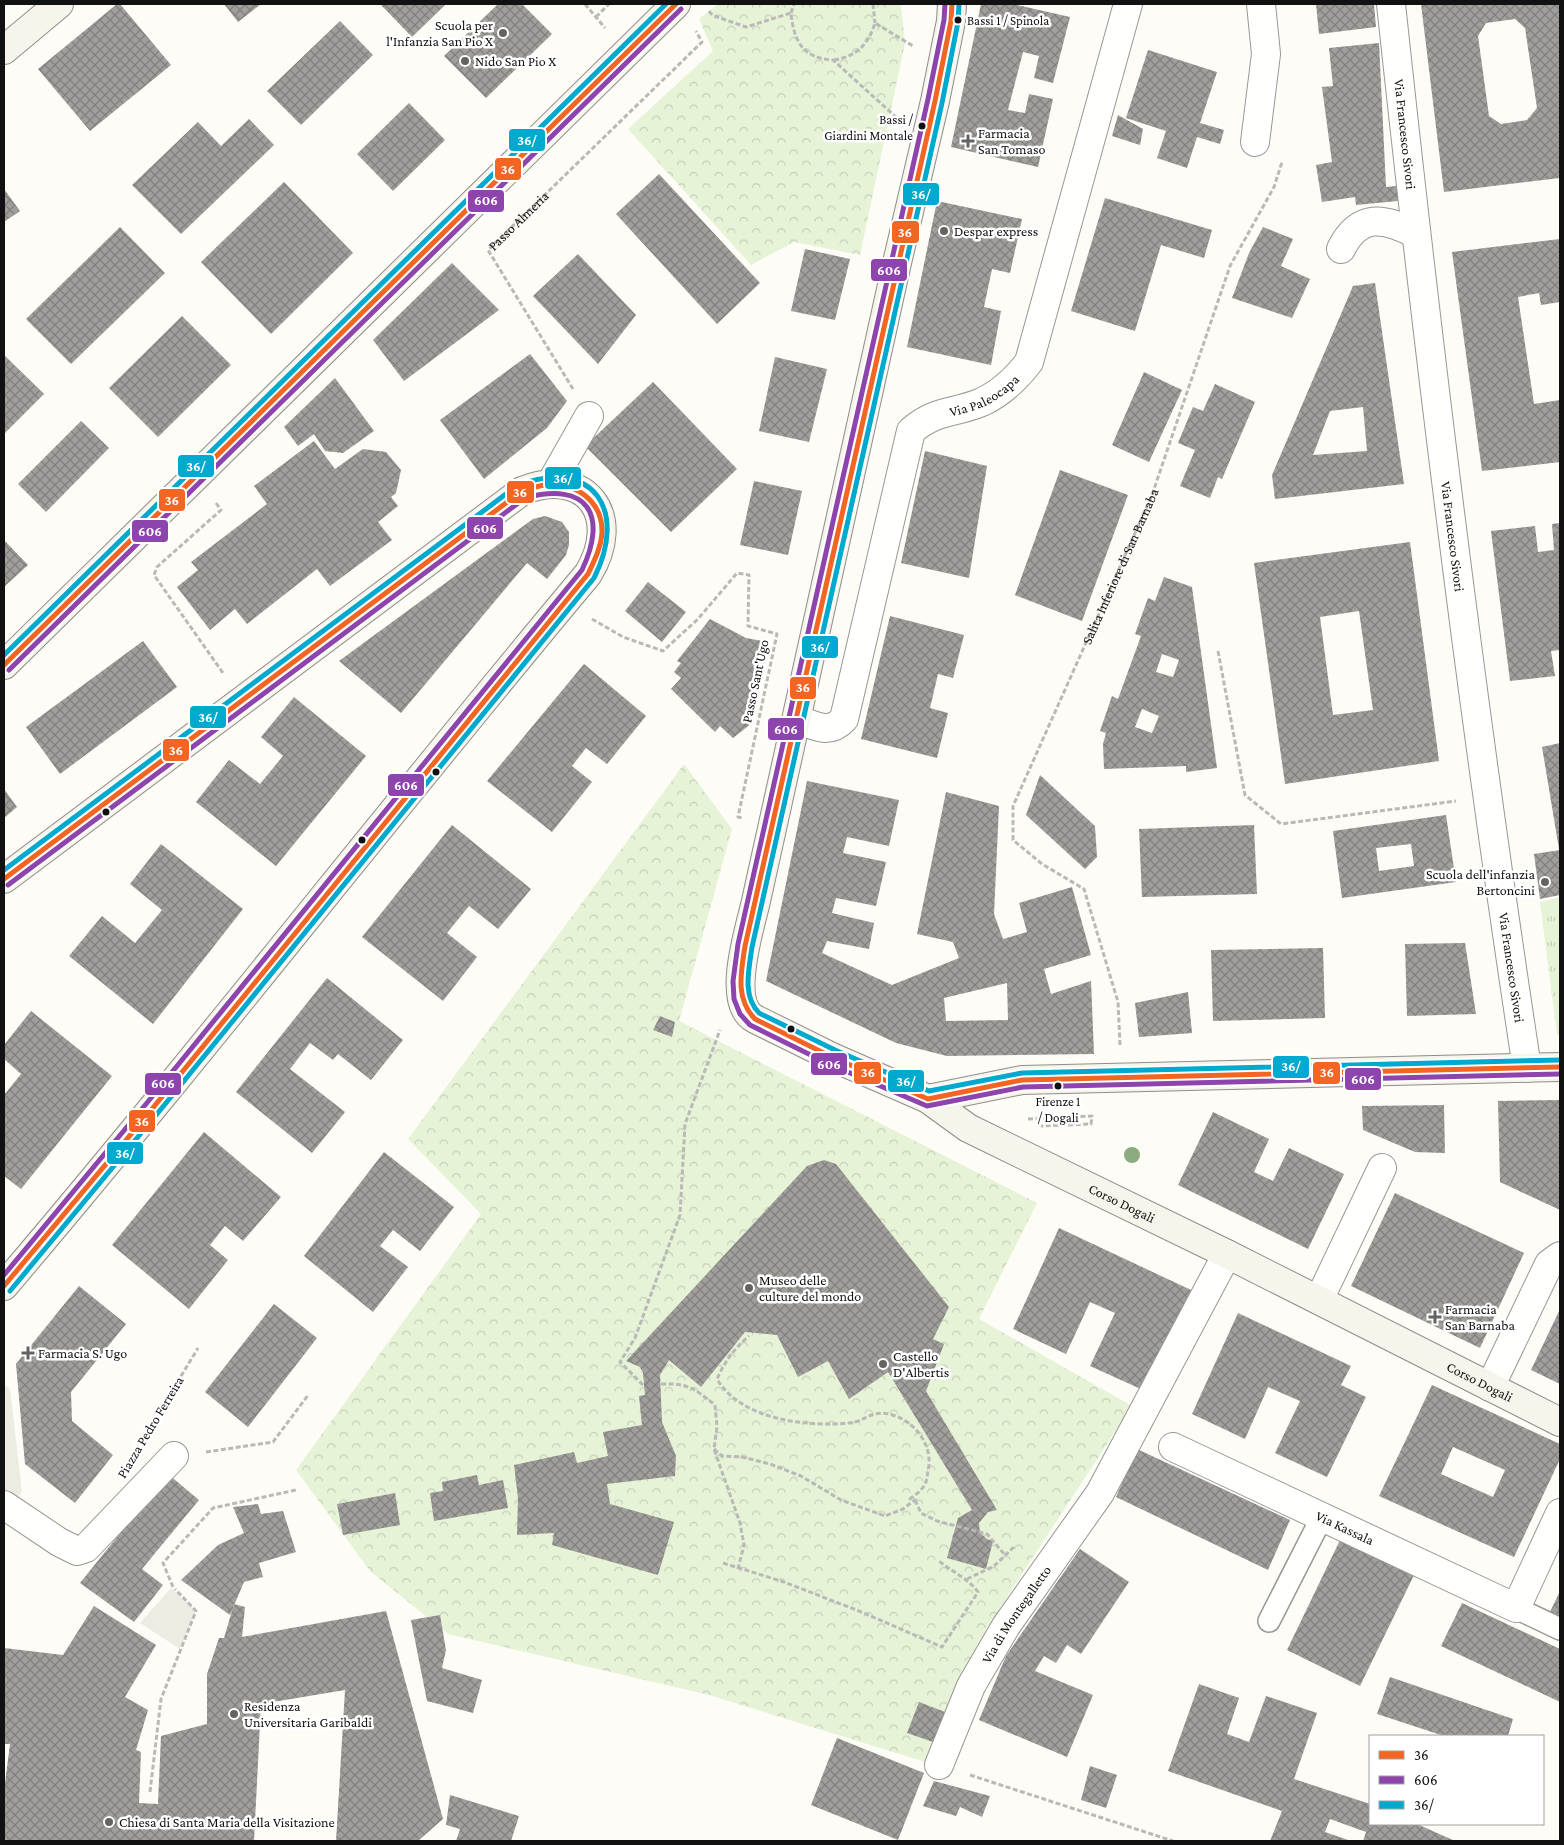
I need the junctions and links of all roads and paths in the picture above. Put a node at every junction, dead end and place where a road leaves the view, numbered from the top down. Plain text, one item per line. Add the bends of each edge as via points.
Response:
1 (59, 4) edge
2 (585, 4) edge
3 (610, 4) edge
4 (676, 4) edge
5 (794, 4) edge
6 (873, 4) edge
7 (952, 4) edge
8 (1128, 4) edge
9 (1260, 4) edge
10 (1391, 4) edge
11 (705, 6) dead end
12 (791, 13) junction
13 (596, 17) junction
14 (875, 23) junction
15 (694, 27) dead end
16 (610, 34) dead end
17 (914, 47) dead end
18 (4, 50) edge
19 (833, 60) junction
20 (900, 120) dead end
21 (1255, 142) joint
22 (1416, 234) junction
23 (1341, 250) dead end
24 (589, 416) joint
25 (551, 483) junction
26 (214, 501) dead end
27 (591, 619) dead end
28 (1218, 651) dead end
29 (4, 665) edge
30 (225, 675) dead end
31 (797, 719) junction
32 (1486, 797) junction
33 (745, 819) dead end
34 (4, 879) edge
35 (720, 1029) dead end
36 (1122, 1049) dead end
37 (1560, 1067) edge
38 (1527, 1068) junction
39 (928, 1099) junction
40 (1018, 1119) dead end
41 (1016, 1151) junction
42 (1382, 1168) dead end
43 (1227, 1254) junction
44 (1560, 1256) edge
45 (4, 1286) edge
46 (1319, 1300) junction
47 (749, 1336) dead end
48 (198, 1348) dead end
49 (661, 1384) dead end
50 (643, 1385) dead end
51 (1490, 1387) junction
52 (309, 1394) dead end
53 (1560, 1422) edge
54 (143, 1438) dead end
55 (1173, 1447) dead end
56 (714, 1449) junction
57 (174, 1456) joint
58 (296, 1490) dead end
59 (915, 1500) junction
60 (4, 1505) edge
61 (1560, 1513) edge
62 (1322, 1517) junction
63 (1014, 1547) dead end
64 (1005, 1555) junction
65 (939, 1561) dead end
66 (723, 1564) dead end
67 (738, 1569) junction
68 (967, 1579) junction
69 (1516, 1608) junction
70 (1269, 1621) dead end
71 (1560, 1629) edge
72 (939, 1765) joint
73 (150, 1792) dead end
74 (1173, 1841) edge

1 - 18 street
2 - 13 path
3 - 13 path
4 - 29 street
5 - 12 path
6 - 14 path
7 - 31 street, Corso Dogali via 952,21 935,101
8 - 31 street, Via Paleocapa via 1029,362 1009,385 981,402 935,415 911,431 844,720 828,729
9 - 21 street via 1266,54
10 - 22 street, Via Francesco Sivori
11 - 12 path via 712,15 746,27
12 - 19 path via 793,34 799,44 809,54
13 - 16 path
14 - 17 path
14 - 19 path via 870,39 860,50 848,58
15 - 24 path, Passo Almeria via 702,42 488,250
19 - 20 path
21 - 36 path, Salita Inferiore di San Barnaba via 1285,151 1274,187 1230,266 1152,495 1013,806 1013,840 1042,864 1084,889 1118,1002
22 - 23 street via 1393,223 1365,223 1352,230
22 - 32 street, Via Francesco Sivori
24 - 25 street
25 - 34 street via 531,487 513,496
25 - 45 street via 577,489 590,499 598,512 601,548 588,574 320,899 205,1045
26 - 30 path via 221,510 157,568 154,575
27 - 33 path, Passo Sant'Ugo via 623,637 663,652 698,619 737,573 749,575 748,626 777,634 738,817
28 - 32 path via 1244,795 1281,824
31 - 39 street, Corso Dogali via 740,978 743,1005 748,1015 755,1019
32 - 38 street, Via Francesco Sivori
35 - 50 path via 685,1124 680,1215 635,1338 620,1362
37 - 38 street
38 - 39 street via 1022,1080
39 - 41 street, Corso Dogali via 968,1128
40 - 41 path via 1092,1116 1091,1124 1019,1127
41 - 43 street, Corso Dogali
42 - 46 street
43 - 46 street, Corso Dogali
43 - 72 street, Via di Montegalletto via 1100,1493 1006,1626 971,1686
44 - 51 street via 1549,1264
46 - 51 street, Corso Dogali
47 - 59 path via 733,1350 724,1364 717,1380 724,1390 742,1404 778,1417 812,1423 852,1423 872,1414 890,1414 904,1420 919,1432 931,1461 925,1484 910,1499
48 - 54 path, Piazza Pedro Ferreira
49 - 56 path via 680,1383 699,1392 714,1405 717,1427
51 - 53 street, Corso Dogali
52 - 57 path via 273,1442
55 - 62 street, Via Kassala
56 - 59 path via 722,1456 770,1464 801,1476 841,1500 885,1516
56 - 67 path via 740,1523 744,1545
57 - 60 street, Piazza Pedro Ferreira via 86,1548 77,1551 58,1542
58 - 73 path via 213,1508 163,1563 174,1588 196,1611 161,1699
59 - 64 path via 921,1513 937,1521 987,1534
61 - 69 street
62 - 69 street, Via Kassala
62 - 70 lane
63 - 64 path
64 - 68 path via 994,1566
65 - 68 path
66 - 67 path
67 - 68 path via 859,1610 942,1647 978,1592
69 - 71 lane, Via Kassala
72 - 74 path

